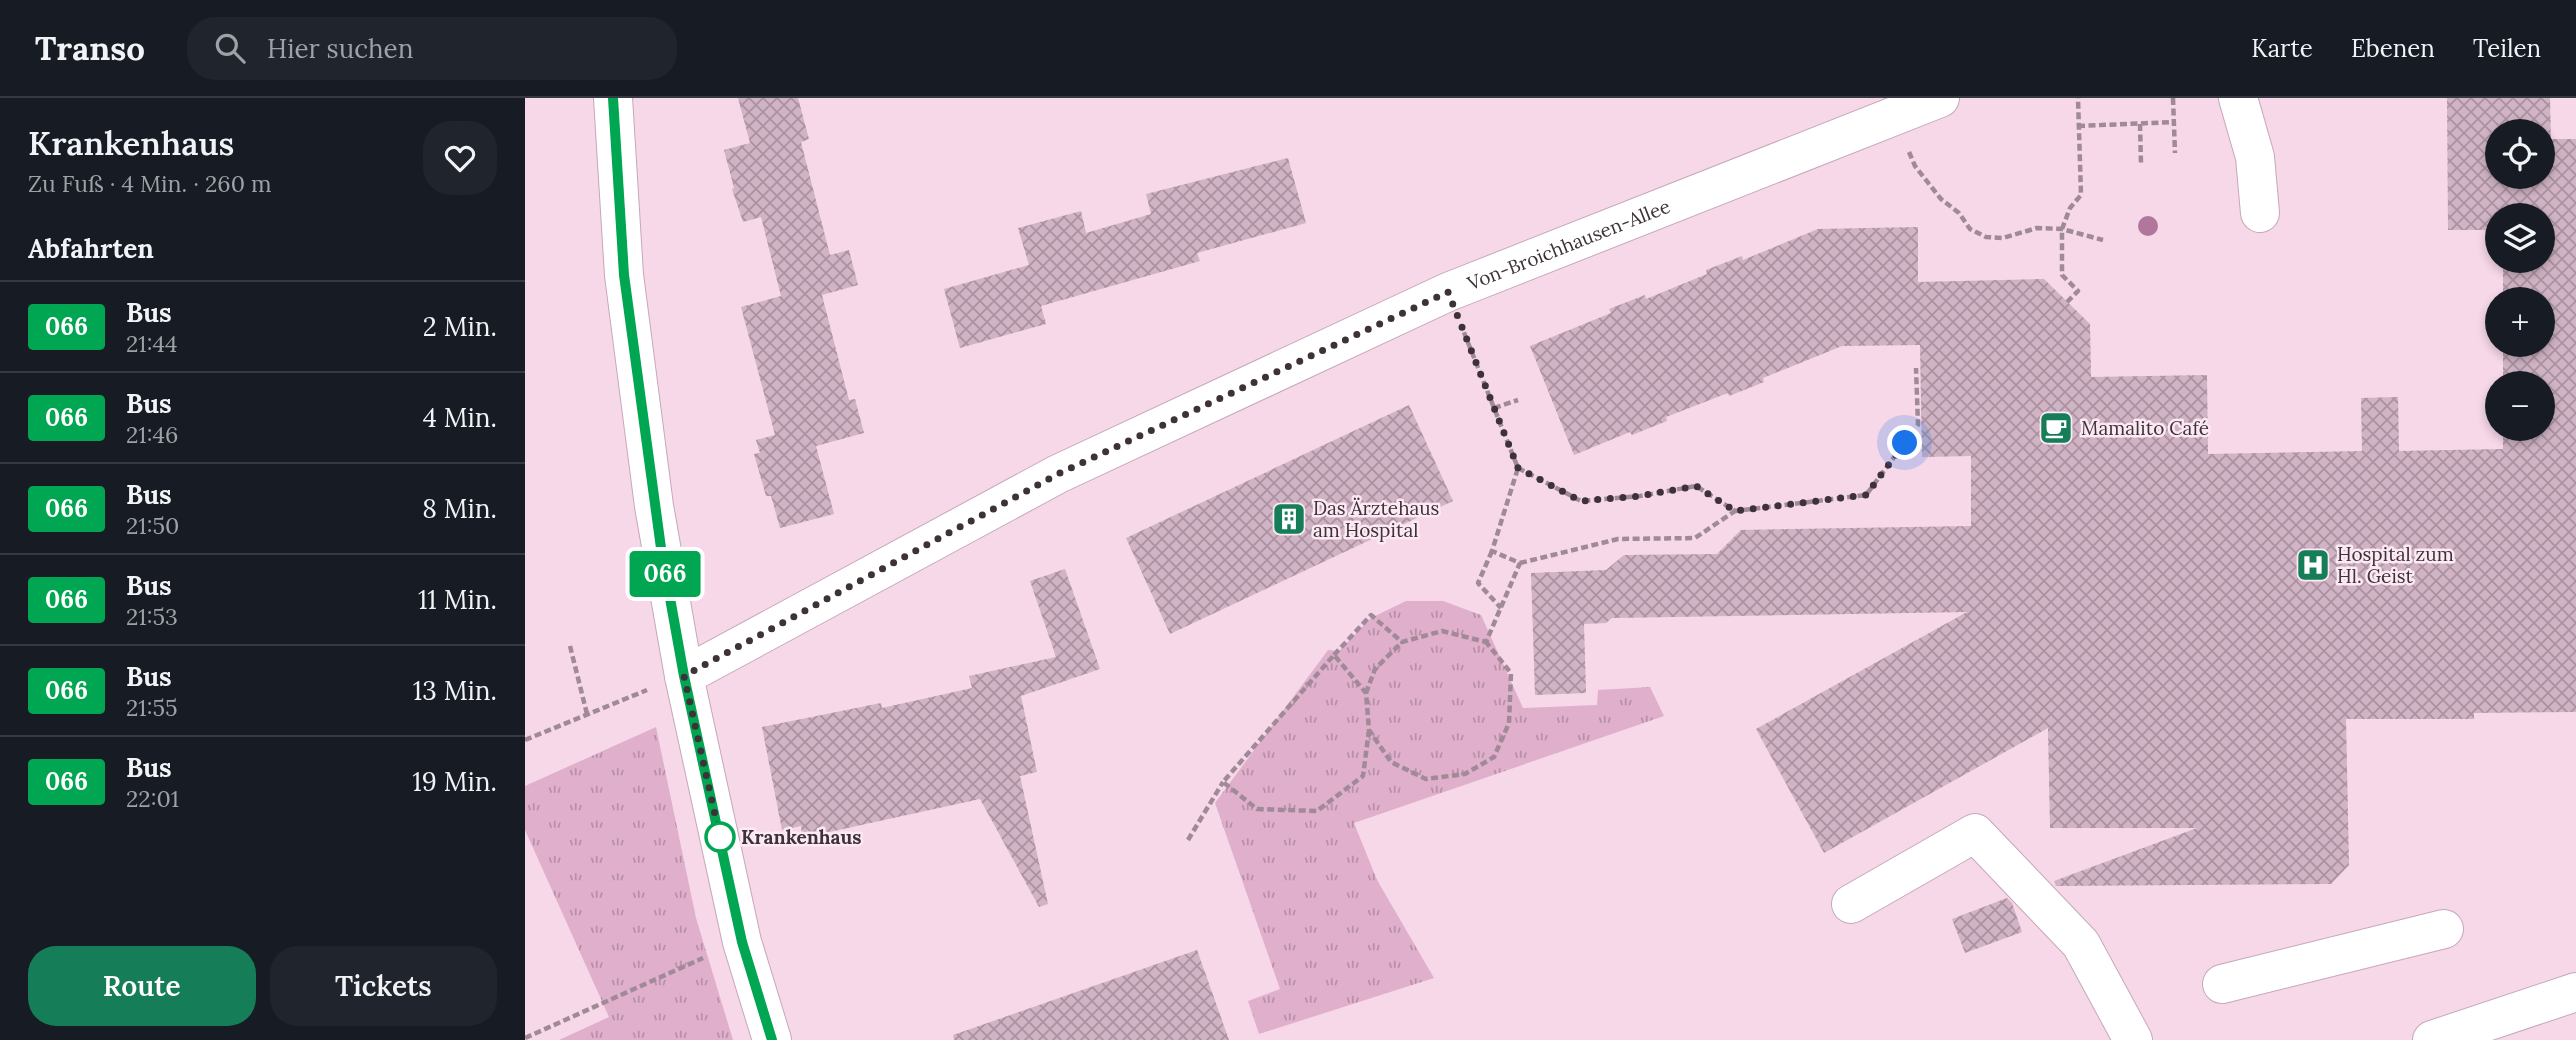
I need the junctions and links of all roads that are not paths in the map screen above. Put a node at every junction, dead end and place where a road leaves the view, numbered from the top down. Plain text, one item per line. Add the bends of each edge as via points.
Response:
1 (613, 98) edge
2 (1940, 98) edge
3 (2238, 98) edge
4 (2260, 213) dead end
5 (671, 681) junction
6 (1851, 904) dead end
7 (2444, 929) dead end
8 (2222, 984) dead end
9 (2576, 992) edge
10 (772, 1040) edge
11 (2133, 1040) edge
12 (2432, 1040) edge

1 - 5 street via 624,275
2 - 5 street, Von-Broichhausen-Allee via 1448,292 1058,474
3 - 4 street via 2255,157
5 - 10 street
6 - 11 street via 1975,833 2081,944
7 - 8 street
9 - 12 street

